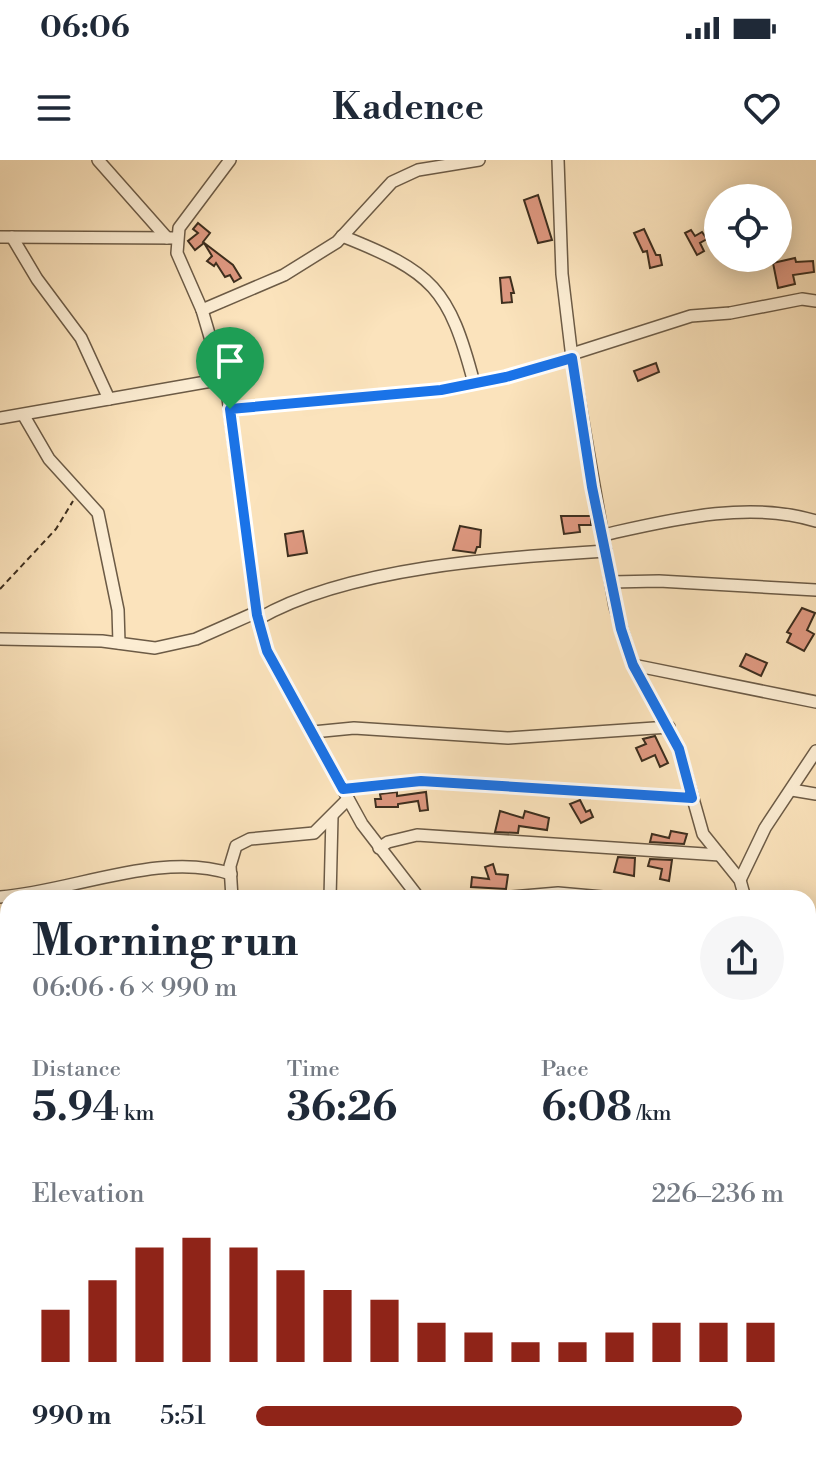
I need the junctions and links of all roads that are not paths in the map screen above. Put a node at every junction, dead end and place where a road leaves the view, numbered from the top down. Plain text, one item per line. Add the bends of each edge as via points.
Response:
1 (230, 160) edge
2 (479, 160) edge
3 (558, 160) edge
4 (101, 161) edge
5 (342, 236) junction
6 (6, 237) edge
7 (171, 238) junction
8 (816, 301) edge
9 (202, 310) junction
10 (572, 356) junction
11 (223, 379) junction
12 (474, 383) junction
13 (109, 399) junction
14 (230, 409) junction
15 (24, 416) junction
16 (0, 418) edge
17 (816, 521) edge
18 (603, 535) junction
19 (606, 551) junction
20 (611, 582) junction
21 (816, 590) edge
22 (258, 616) junction
23 (0, 639) edge
24 (119, 643) junction
25 (633, 665) junction
26 (816, 702) edge
27 (669, 727) junction
28 (313, 732) junction
29 (816, 751) edge
30 (792, 790) junction
31 (346, 794) junction
32 (816, 794) edge
33 (692, 798) junction
34 (332, 816) junction
35 (379, 848) junction
36 (720, 855) junction
37 (231, 874) junction
38 (740, 880) junction
39 (40, 890) edge
40 (232, 890) edge
41 (330, 890) edge
42 (413, 890) edge
43 (743, 890) edge

1 - 7 street
2 - 5 street via 418,170 392,182
3 - 10 street via 562,274
4 - 7 street
5 - 9 street via 284,275
5 - 12 street via 396,258 431,285 450,312
6 - 7 street
6 - 13 street via 81,338
7 - 9 street
8 - 10 street via 691,316
9 - 11 street
10 - 12 street
10 - 18 street
11 - 13 street
11 - 14 street
12 - 14 street
13 - 15 street
14 - 22 street
15 - 16 street
15 - 24 street via 49,459 92,504 104,528
17 - 18 street via 781,514 698,515
18 - 19 street
19 - 20 street
19 - 22 street via 491,558 398,574 303,598
20 - 21 street
20 - 25 street
22 - 24 street via 175,646
22 - 28 street via 267,651
23 - 24 street
25 - 26 street
25 - 27 street
27 - 28 street via 508,738 354,728
27 - 33 street
28 - 31 street
29 - 30 street
30 - 32 street
30 - 38 street via 765,828
31 - 33 street via 421,781
31 - 34 street
31 - 35 street
33 - 36 street via 703,834
34 - 37 street via 306,835 242,841 232,853
34 - 41 street
35 - 36 street via 417,835
35 - 42 street
36 - 38 street
37 - 39 street via 154,870
37 - 40 street
38 - 43 street

